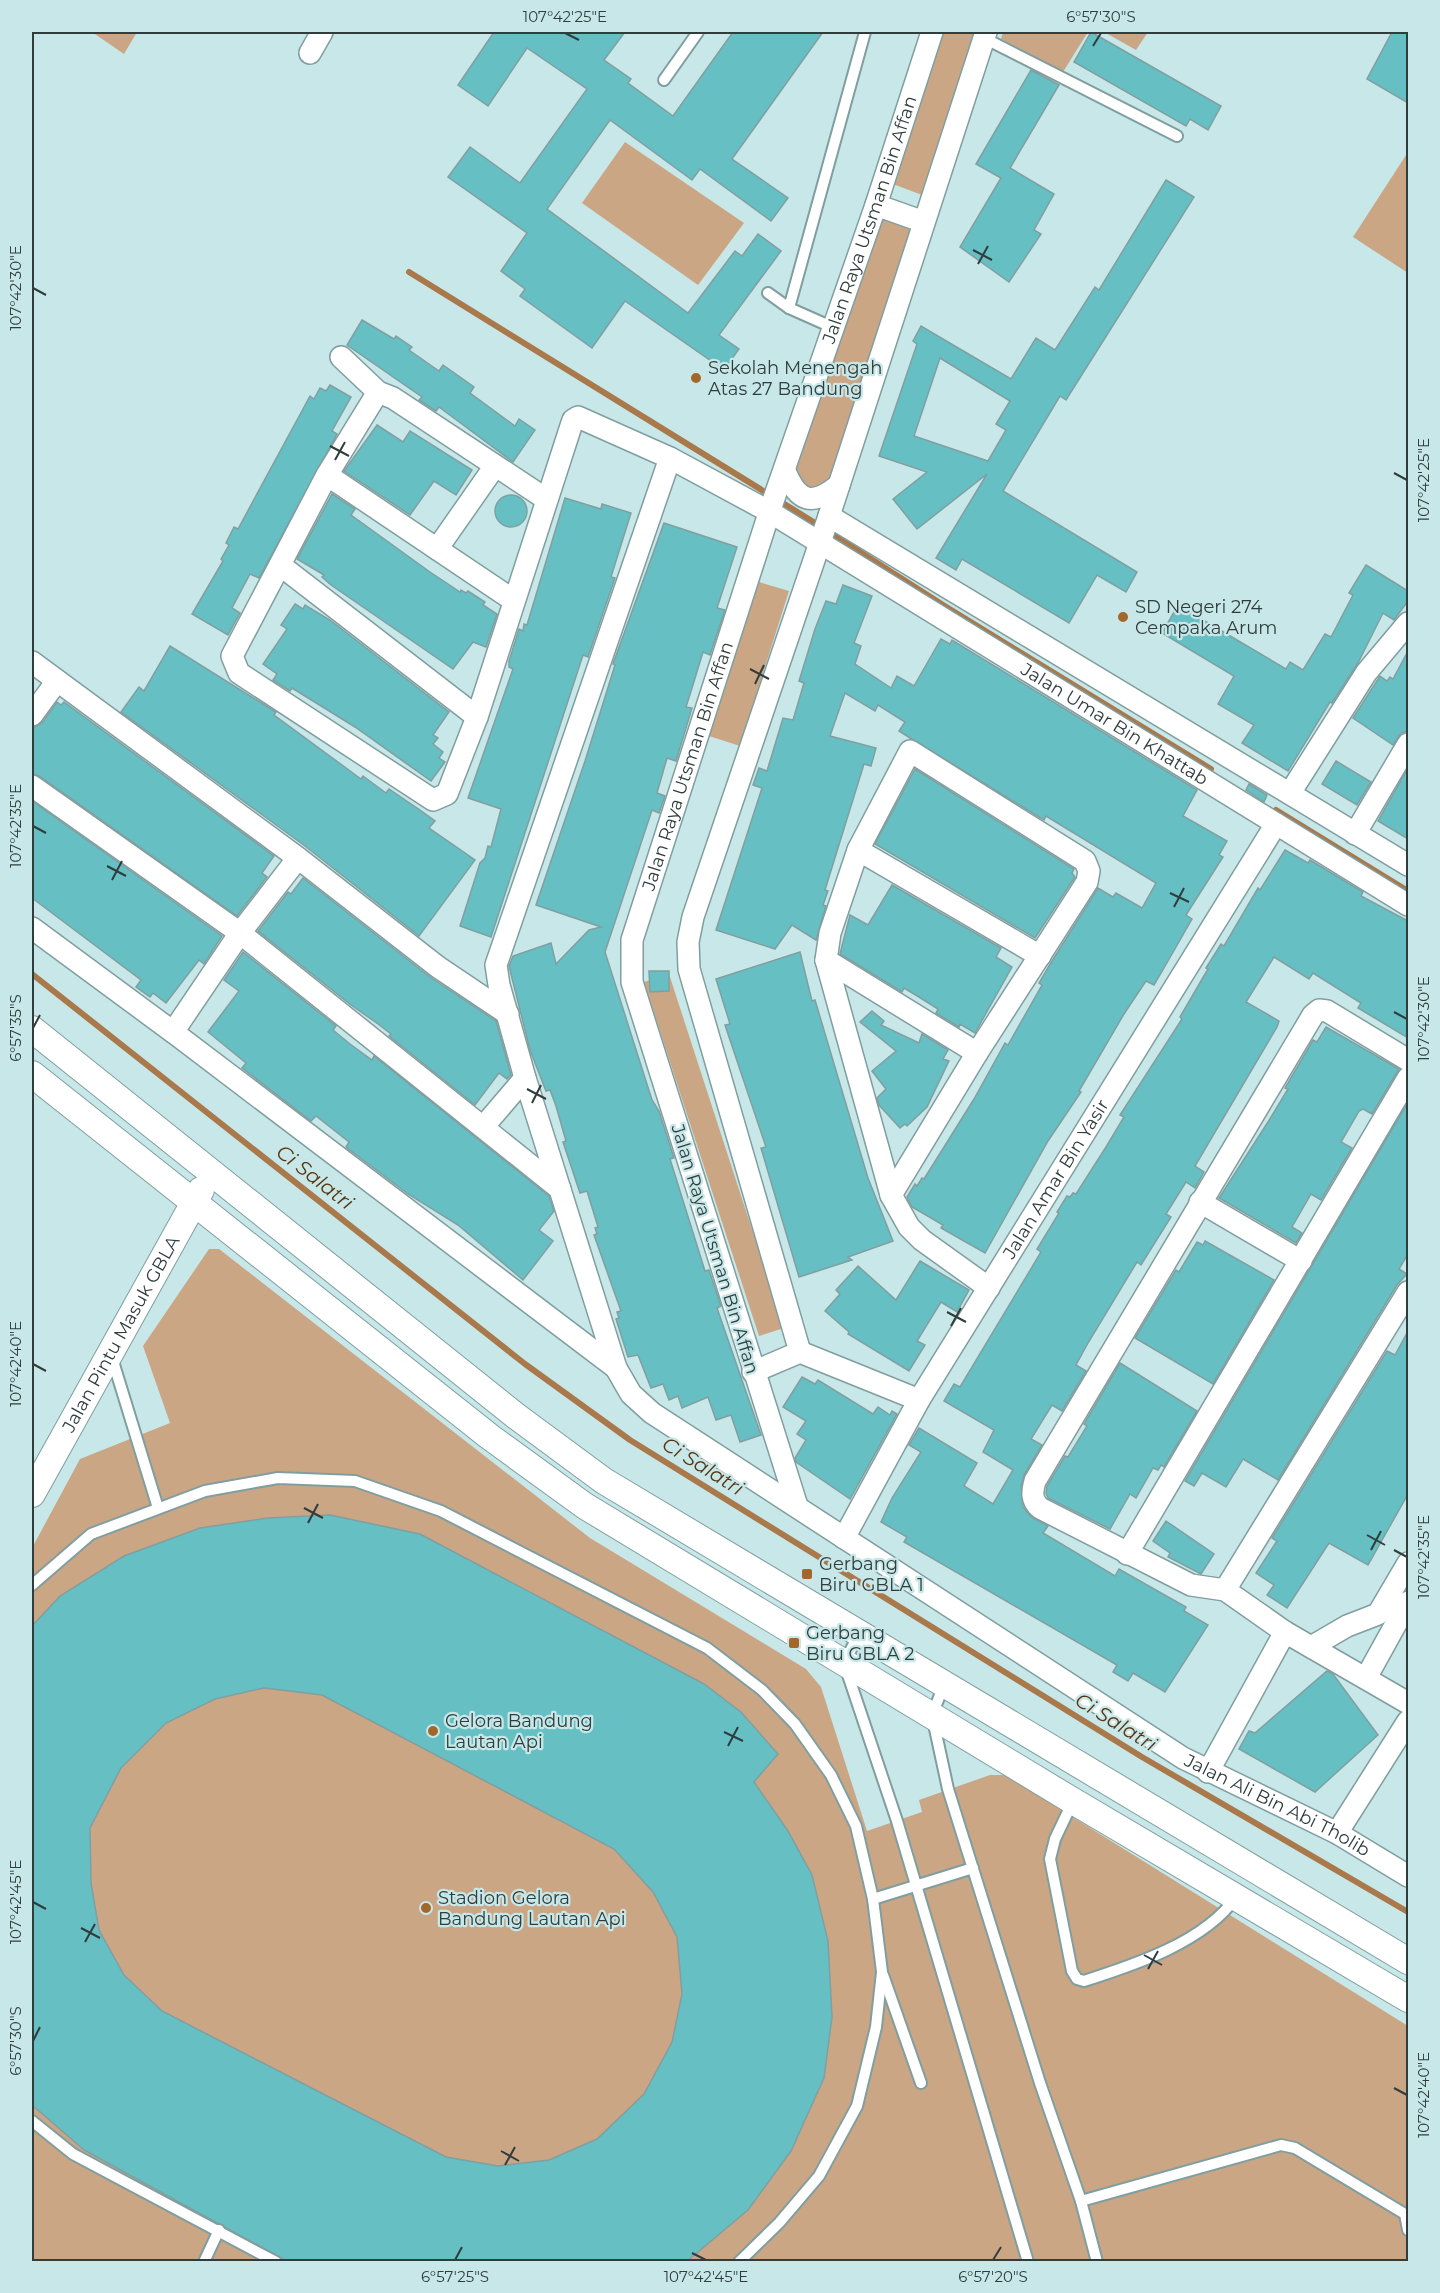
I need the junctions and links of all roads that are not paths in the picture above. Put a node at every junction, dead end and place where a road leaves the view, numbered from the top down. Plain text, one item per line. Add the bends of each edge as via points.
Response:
1 (322, 32) edge
2 (698, 32) edge
3 (865, 32) edge
4 (932, 32) edge
5 (985, 35) edge
6 (310, 53) dead end
7 (664, 80) dead end
8 (1177, 136) dead end
9 (876, 205) junction
10 (924, 222) junction
11 (768, 293) dead end
12 (789, 308) junction
13 (834, 328) junction
14 (341, 357) dead end
15 (378, 392) junction
16 (670, 459) junction
17 (495, 466) junction
18 (327, 476) junction
19 (782, 477) junction
20 (839, 485) junction
21 (546, 499) junction
22 (771, 508) junction
23 (825, 528) junction
24 (437, 549) junction
25 (280, 565) junction
26 (513, 600) junction
27 (1408, 623) edge
28 (32, 662) edge
29 (57, 681) junction
30 (32, 715) edge
31 (477, 717) junction
32 (1408, 744) edge
33 (32, 786) edge
34 (1285, 791) junction
35 (1269, 820) junction
36 (1355, 834) junction
37 (858, 850) junction
38 (298, 858) junction
39 (1408, 865) edge
40 (1408, 905) edge
41 (32, 928) edge
42 (240, 933) junction
43 (500, 951) junction
44 (1040, 956) junction
45 (826, 960) junction
46 (466, 987) junction
47 (508, 1014) junction
48 (32, 1029) edge
49 (173, 1032) junction
50 (977, 1053) junction
51 (1408, 1060) edge
52 (32, 1074) edge
53 (525, 1078) junction
54 (1408, 1078) edge
55 (484, 1126) junction
56 (211, 1174) junction
57 (560, 1189) junction
58 (891, 1195) junction
59 (1200, 1202) junction
60 (193, 1203) junction
61 (1301, 1261) junction
62 (989, 1288) junction
63 (1408, 1292) edge
64 (110, 1352) junction
65 (801, 1352) junction
66 (616, 1368) junction
67 (753, 1372) junction
68 (919, 1400) junction
69 (32, 1494) edge
70 (797, 1506) junction
71 (158, 1508) junction
72 (844, 1538) junction
73 (1127, 1554) junction
74 (1408, 1563) edge
75 (32, 1585) edge
76 (1225, 1590) junction
77 (1408, 1602) edge
78 (1386, 1619) junction
79 (1285, 1632) junction
80 (859, 1634) junction
81 (1311, 1647) junction
82 (844, 1663) junction
83 (1366, 1678) junction
84 (944, 1685) junction
85 (1408, 1703) edge
86 (932, 1715) junction
87 (1408, 1721) edge
88 (1208, 1772) junction
89 (1073, 1801) junction
90 (1337, 1833) junction
91 (973, 1868) junction
92 (1408, 1876) edge
93 (916, 1886) junction
94 (1236, 1897) junction
95 (873, 1899) junction
96 (1408, 1961) edge
97 (882, 1972) junction
98 (1408, 1999) edge
99 (921, 2084) dead end
100 (32, 2121) edge
101 (1082, 2201) junction
102 (1407, 2214) edge
103 (219, 2230) junction
104 (1408, 2230) edge
105 (257, 2257) edge
106 (204, 2262) edge
107 (276, 2262) edge
108 (739, 2262) edge
109 (1028, 2262) edge
110 (1097, 2262) edge

1 - 6 street
2 - 7 lane
3 - 12 lane
4 - 9 street, Jalan Raya Utsman Bin Affan
5 - 8 lane
5 - 10 street
9 - 10 street
9 - 13 street, Jalan Raya Utsman Bin Affan
10 - 20 street
11 - 12 lane
12 - 13 lane
13 - 19 street, Jalan Raya Utsman Bin Affan
14 - 15 street
15 - 17 street
15 - 18 street
16 - 21 street via 576,418
16 - 22 street
16 - 43 street
17 - 21 street
17 - 24 street
18 - 24 street
18 - 25 street
19 - 20 street via 807,499 828,494
19 - 22 street, Jalan Raya Utsman Bin Affan
20 - 23 street
21 - 26 street
22 - 23 street
22 - 67 street, Jalan Raya Utsman Bin Affan via 635,925 631,955 632,982
23 - 34 street, Jalan Umar Bin Khattab
23 - 35 street, Jalan Umar Bin Khattab
23 - 65 street via 693,917 688,954 689,969
24 - 26 street
25 - 31 street
25 - 31 street via 232,656 239,673 433,800 447,794
26 - 31 street
27 - 34 street, Jalan Amar Bin Yasir via 1366,672
28 - 29 street
29 - 30 street
29 - 38 street
32 - 36 street
33 - 42 street
34 - 35 street, Jalan Amar Bin Yasir
34 - 36 street, Jalan Umar Bin Khattab
35 - 40 street, Jalan Umar Bin Khattab
35 - 62 street, Jalan Amar Bin Yasir
36 - 39 street, Jalan Umar Bin Khattab
37 - 44 street
37 - 44 street via 907,753 915,751 1085,861 1089,871 1087,882
37 - 45 street via 830,933
38 - 42 street
38 - 46 street
41 - 49 street
42 - 49 street
42 - 55 street
43 - 46 street
43 - 47 street via 497,973
44 - 50 street
45 - 50 street
45 - 58 street
46 - 47 street
47 - 53 street
48 - 56 street
49 - 66 street
50 - 58 street
51 - 59 street via 1327,1011 1316,1012
52 - 60 street
53 - 55 street
53 - 57 street
54 - 61 street
55 - 57 street
56 - 60 street, Jalan Pintu Masuk GBLA
56 - 80 street via 604,1481
57 - 66 street
58 - 62 street via 909,1227 922,1240
59 - 61 street
59 - 73 street via 1032,1491 1040,1508
60 - 64 street, Jalan Pintu Masuk GBLA
60 - 82 street via 490,1437 585,1506
61 - 73 street
62 - 68 street, Jalan Amar Bin Yasir
63 - 76 street
64 - 69 street, Jalan Pintu Masuk GBLA
64 - 71 lane
65 - 67 street
65 - 68 street
66 - 70 street, Jalan Ali Bin Abi Tholib via 631,1394 652,1413
67 - 70 street, Jalan Raya Utsman Bin Affan
68 - 72 street, Jalan Amar Bin Yasir
70 - 72 street, Jalan Ali Bin Abi Tholib
71 - 75 lane via 91,1534
71 - 95 lane via 205,1491 278,1478 355,1481 441,1511 707,1648 762,1690 787,1715 831,1775 856,1826
72 - 88 street, Jalan Ali Bin Abi Tholib
73 - 76 street via 1191,1585
74 - 78 street
76 - 79 street
77 - 78 street
78 - 81 street via 1347,1626
78 - 83 street
79 - 81 street
79 - 88 street
80 - 82 lane
80 - 84 street
81 - 83 street
82 - 86 street
82 - 93 lane
83 - 85 street
84 - 86 lane
84 - 96 street
86 - 89 street
86 - 91 lane via 948,1790
87 - 90 street
88 - 90 street, Jalan Ali Bin Abi Tholib
89 - 94 street
89 - 94 lane via 1050,1859 1072,1971 1077,1979 1084,1981 1128,1966 1197,1933 1226,1911
90 - 92 street, Jalan Ali Bin Abi Tholib
91 - 93 lane
91 - 101 lane via 1040,2083
93 - 95 lane
93 - 109 lane
94 - 98 street
95 - 97 lane
97 - 99 lane
97 - 108 lane via 876,2027 857,2106 819,2176
100 - 103 lane via 73,2154
101 - 102 lane via 1281,2145 1295,2148
101 - 110 lane
102 - 104 lane
103 - 105 lane
103 - 106 lane
105 - 107 lane

